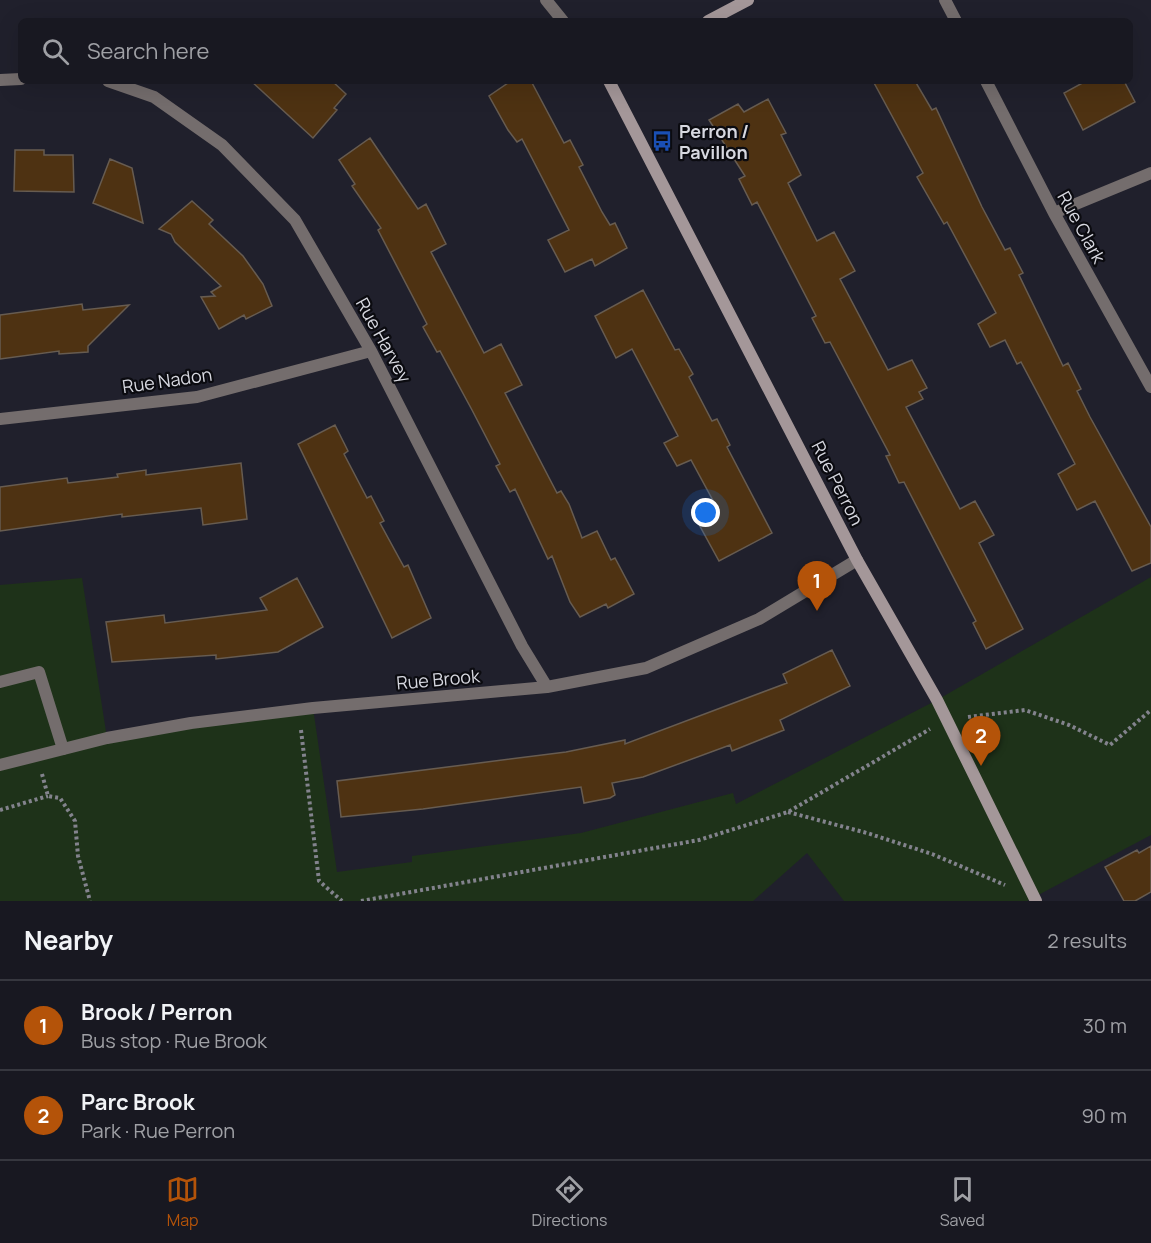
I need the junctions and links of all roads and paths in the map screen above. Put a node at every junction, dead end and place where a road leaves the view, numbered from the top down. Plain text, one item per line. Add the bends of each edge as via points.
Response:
1 (546, 0) edge
2 (748, 0) edge
3 (945, 0) edge
4 (561, 18) edge
5 (714, 18) edge
6 (954, 18) edge
7 (18, 79) edge
8 (0, 80) edge
9 (117, 84) edge
10 (611, 84) edge
11 (988, 84) edge
12 (1151, 173) edge
13 (1054, 213) junction
14 (371, 351) junction
15 (1151, 387) edge
16 (0, 419) edge
17 (857, 560) junction
18 (0, 682) edge
19 (547, 687) junction
20 (298, 710) junction
21 (1151, 710) edge
22 (946, 719) junction
23 (63, 749) junction
24 (37, 756) junction
25 (0, 765) edge
26 (48, 796) junction
27 (0, 810) edge
28 (788, 812) junction
29 (1032, 900) edge
30 (90, 901) edge
31 (342, 901) edge
32 (361, 901) edge

1 - 4 street
2 - 5 street
3 - 6 street
7 - 8 street
9 - 14 street, Rue Harvey via 154,97 222,146 295,220
10 - 17 street, Rue Perron
11 - 13 street, Rue Clark
12 - 13 street
13 - 15 street, Rue Clark
14 - 16 street, Rue Nadon via 197,397
14 - 19 street, Rue Harvey via 522,646
17 - 19 street, Rue Brook via 759,619 646,668
17 - 22 street, Rue Perron
18 - 23 street via 39,672
19 - 20 street, Rue Brook
20 - 23 street, Rue Brook via 191,723
20 - 31 path via 319,881
21 - 22 path via 1110,745 1025,710
22 - 28 path
22 - 29 street, Rue Perron
23 - 24 street, Rue Brook
24 - 25 street, Rue Brook
24 - 26 path
26 - 27 path
26 - 30 path via 60,798 75,821 78,856
28 - 29 path via 932,854
28 - 32 path via 699,840

